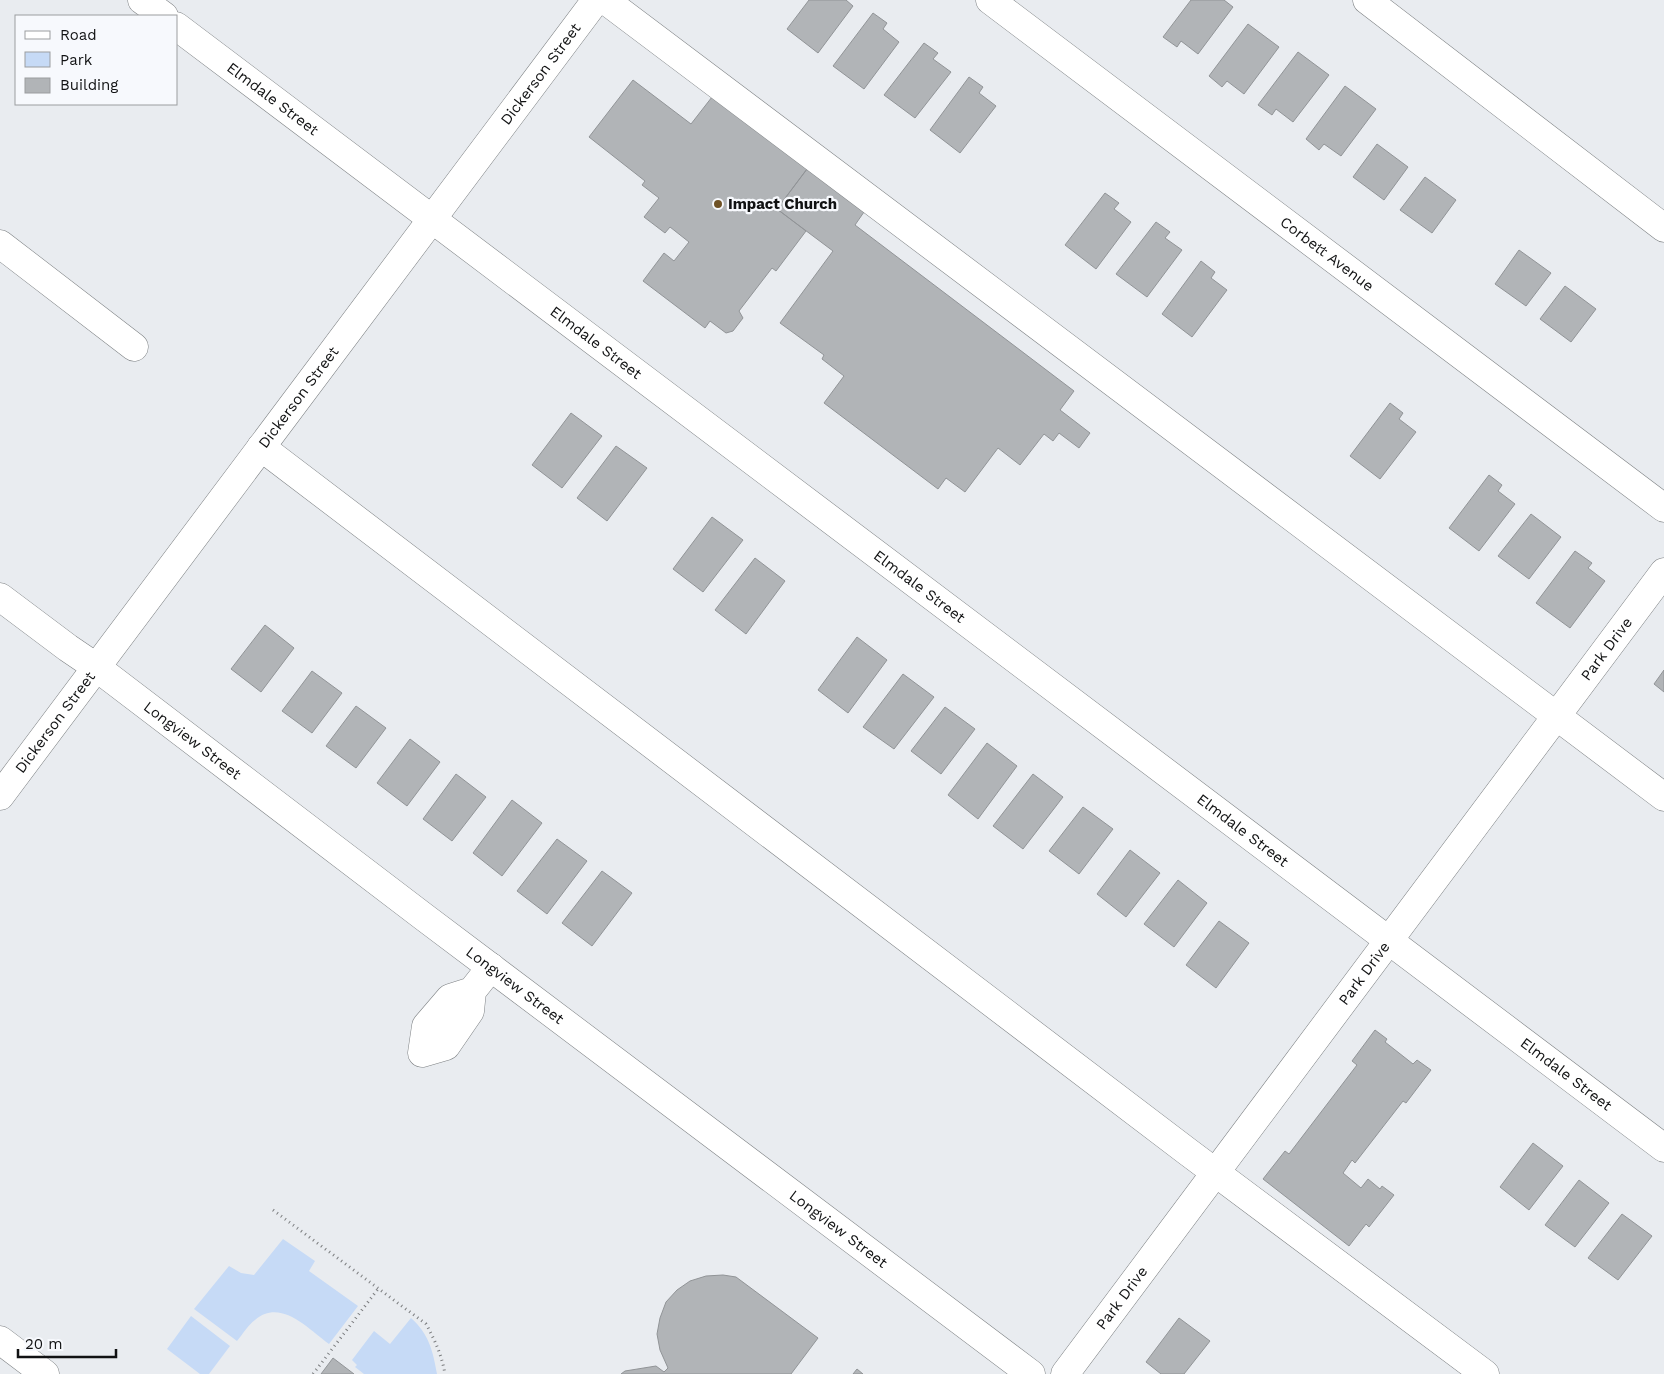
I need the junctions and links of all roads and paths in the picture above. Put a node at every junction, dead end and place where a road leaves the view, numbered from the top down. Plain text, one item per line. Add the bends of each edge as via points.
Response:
1 (142, 0) edge
2 (596, 0) edge
3 (605, 0) edge
4 (990, 0) edge
5 (1368, 0) edge
6 (163, 15) edge
7 (178, 28) edge
8 (432, 219) junction
9 (1664, 228) edge
10 (0, 244) edge
11 (134, 347) dead end
12 (261, 447) junction
13 (1664, 508) edge
14 (1664, 572) edge
15 (0, 597) edge
16 (96, 666) junction
17 (1556, 716) junction
18 (0, 796) edge
19 (1664, 797) edge
20 (1389, 940) junction
21 (491, 967) junction
22 (472, 991) dead end
23 (1664, 1148) edge
24 (1215, 1173) junction
25 (273, 1210) dead end
26 (378, 1289) junction
27 (0, 1340) edge
28 (45, 1374) edge
29 (313, 1374) edge
30 (445, 1374) edge
31 (1031, 1374) edge
32 (1065, 1374) edge
33 (1485, 1374) edge

1 - 6 street
2 - 8 street, Dickerson Street
3 - 17 street
4 - 13 street, Corbett Avenue
5 - 9 street
7 - 8 street, Elmdale Street
8 - 12 street, Dickerson Street
8 - 20 street, Elmdale Street
10 - 11 street
12 - 16 street, Dickerson Street
12 - 24 street
14 - 17 street, Park Drive
15 - 16 street, Longview Street
16 - 18 street, Dickerson Street
16 - 21 street, Longview Street
17 - 19 street
17 - 20 street, Park Drive
20 - 23 street, Elmdale Street
20 - 24 street, Park Drive
21 - 22 street
21 - 31 street, Longview Street
24 - 32 street, Park Drive
24 - 33 street
25 - 26 path
26 - 29 path
26 - 30 path via 426,1324 443,1361
27 - 28 street

